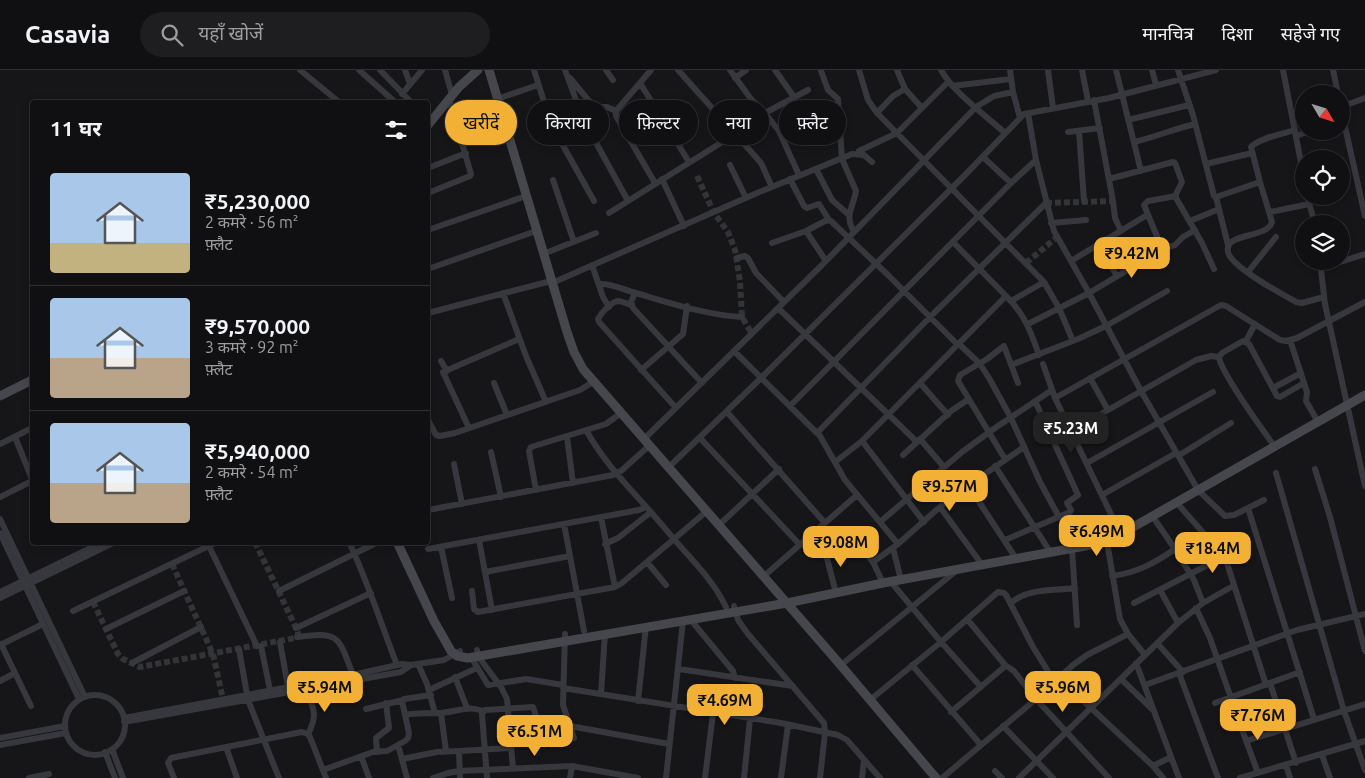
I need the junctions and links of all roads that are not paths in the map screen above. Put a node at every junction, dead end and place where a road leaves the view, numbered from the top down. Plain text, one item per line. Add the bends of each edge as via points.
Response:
1 (300, 70) edge
2 (359, 70) edge
3 (380, 70) edge
4 (405, 70) edge
5 (422, 70) edge
6 (444, 70) edge
7 (478, 70) edge
8 (489, 70) edge
9 (534, 70) edge
10 (606, 70) edge
11 (651, 70) edge
12 (678, 70) edge
13 (730, 70) edge
14 (746, 70) edge
15 (774, 70) edge
16 (814, 70) edge
17 (822, 70) edge
18 (860, 70) edge
19 (897, 70) edge
20 (941, 70) edge
21 (1010, 70) edge
22 (1050, 70) edge
23 (1082, 70) edge
24 (1116, 70) edge
25 (1152, 70) edge
26 (1178, 70) edge
27 (1212, 70) edge
28 (1283, 70) edge
29 (1333, 70) edge
30 (566, 72) edge
31 (735, 78) junction
32 (1011, 79) junction
33 (1180, 79) junction
34 (613, 80) dead end
35 (640, 83) junction
36 (410, 84) junction
37 (950, 84) junction
38 (538, 85) junction
39 (1336, 85) edge
40 (1156, 86) junction
41 (905, 89) junction
42 (808, 90) dead end
43 (1013, 92) junction
44 (402, 94) junction
45 (1121, 95) junction
46 (450, 97) junction
47 (794, 97) junction
48 (1365, 98) edge
49 (497, 99) junction
50 (337, 100) edge
51 (393, 100) edge
52 (409, 100) edge
53 (751, 100) edge
54 (1091, 101) junction
55 (708, 104) edge
56 (1350, 104) edge
57 (1189, 105) junction
58 (976, 106) junction
59 (922, 108) junction
60 (1053, 108) junction
61 (616, 112) junction
62 (769, 112) edge
63 (877, 113) junction
64 (1028, 113) junction
65 (1020, 118) junction
66 (430, 120) edge
67 (769, 120) edge
68 (1128, 120) junction
69 (1195, 124) junction
70 (1100, 128) junction
71 (1295, 128) edge
72 (1079, 130) junction
73 (1068, 132) dead end
74 (897, 133) junction
75 (1005, 133) junction
76 (1295, 133) edge
77 (1347, 140) edge
78 (1134, 142) junction
79 (717, 145) edge
80 (745, 145) edge
81 (859, 151) dead end
82 (1252, 152) junction
83 (466, 153) junction
84 (983, 157) junction
85 (842, 159) junction
86 (924, 160) junction
87 (1036, 160) junction
88 (689, 162) junction
89 (872, 162) dead end
90 (730, 164) dead end
91 (1206, 164) junction
92 (430, 167) edge
93 (816, 168) junction
94 (1141, 171) junction
95 (799, 175) junction
96 (1109, 179) junction
97 (553, 180) dead end
98 (662, 180) junction
99 (790, 180) junction
100 (1260, 182) junction
101 (1012, 183) junction
102 (655, 184) junction
103 (772, 187) junction
104 (952, 188) junction
105 (430, 192) edge
106 (526, 196) junction
107 (1176, 196) junction
108 (1216, 197) junction
109 (746, 198) junction
110 (594, 201) dead end
111 (1084, 201) dead end
112 (628, 202) junction
113 (1046, 204) junction
114 (1304, 205) edge
115 (1219, 209) junction
116 (1270, 212) junction
117 (609, 213) dead end
118 (848, 214) junction
119 (1147, 215) junction
120 (979, 216) junction
121 (1365, 216) edge
122 (829, 220) junction
123 (1086, 220) dead end
124 (1190, 221) junction
125 (1051, 223) junction
126 (684, 226) junction
127 (430, 229) edge
128 (536, 230) junction
129 (1194, 230) junction
130 (806, 231) junction
131 (1122, 231) junction
132 (596, 233) dead end
133 (851, 235) junction
134 (1276, 237) dead end
135 (574, 242) junction
136 (953, 242) junction
137 (772, 243) dead end
138 (1007, 244) junction
139 (1098, 245) junction
140 (1228, 245) junction
141 (1160, 250) junction
142 (543, 254) junction
143 (1365, 254) edge
144 (737, 258) dead end
145 (1350, 258) edge
146 (826, 261) junction
147 (1071, 261) junction
148 (876, 264) junction
149 (592, 265) junction
150 (430, 268) edge
151 (1214, 269) dead end
152 (980, 270) junction
153 (1321, 270) edge
154 (1248, 272) junction
155 (1117, 276) junction
156 (552, 282) junction
157 (1044, 282) junction
158 (599, 284) junction
159 (904, 291) junction
160 (1167, 291) dead end
161 (1089, 292) junction
162 (503, 293) junction
163 (635, 293) junction
164 (1324, 297) junction
165 (1009, 298) junction
166 (783, 301) junction
167 (1365, 302) edge
168 (631, 305) junction
169 (687, 306) junction
170 (609, 307) junction
171 (778, 308) junction
172 (1059, 308) junction
173 (430, 312) edge
174 (742, 316) dead end
175 (930, 317) junction
176 (1328, 321) junction
177 (1028, 324) junction
178 (1255, 324) junction
179 (1106, 326) junction
180 (806, 334) junction
181 (520, 339) junction
182 (1290, 340) junction
183 (1073, 341) junction
184 (1246, 341) junction
185 (958, 345) junction
186 (668, 346) junction
187 (734, 351) junction
188 (1039, 355) junction
189 (1219, 357) junction
190 (1123, 359) junction
191 (441, 361) dead end
192 (835, 361) junction
193 (980, 364) junction
194 (1043, 364) dead end
195 (1011, 365) junction
196 (447, 370) junction
197 (641, 370) junction
198 (1301, 373) junction
199 (30, 375) edge
200 (761, 378) junction
201 (1090, 378) junction
202 (30, 381) edge
203 (593, 382) junction
204 (1018, 382) dead end
205 (494, 383) dead end
206 (702, 383) junction
207 (920, 383) junction
208 (1304, 383) junction
209 (862, 388) junction
210 (1273, 388) junction
211 (0, 389) edge
212 (1052, 390) junction
213 (1141, 391) junction
214 (1214, 392) dead end
215 (1365, 395) edge
216 (0, 396) edge
217 (1055, 398) junction
218 (969, 399) junction
219 (1035, 401) junction
220 (546, 402) junction
221 (790, 406) junction
222 (1346, 406) junction
223 (676, 408) junction
224 (1108, 410) junction
225 (727, 412) junction
226 (621, 413) junction
227 (889, 414) junction
228 (507, 415) junction
229 (948, 415) junction
230 (1011, 418) junction
231 (1318, 422) junction
232 (1231, 423) dead end
233 (430, 424) edge
234 (1159, 424) junction
235 (469, 428) junction
236 (30, 429) edge
237 (586, 430) junction
238 (1072, 431) junction
239 (989, 432) junction
240 (817, 433) junction
241 (15, 437) junction
242 (566, 437) junction
243 (700, 438) junction
244 (862, 441) junction
245 (919, 441) junction
246 (647, 442) junction
247 (0, 444) edge
248 (1024, 447) junction
249 (1275, 447) junction
250 (491, 452) dead end
251 (1177, 454) junction
252 (903, 455) dead end
253 (1005, 459) junction
254 (834, 462) junction
255 (1087, 463) junction
256 (454, 464) dead end
257 (996, 466) junction
258 (669, 467) junction
259 (944, 467) junction
260 (779, 469) junction
261 (1315, 469) dead end
262 (1276, 473) dead end
263 (615, 474) junction
264 (30, 475) edge
265 (30, 481) edge
266 (573, 483) junction
267 (968, 485) junction
268 (1365, 486) edge
269 (536, 490) junction
270 (1198, 490) junction
271 (752, 494) junction
272 (857, 495) junction
273 (1102, 495) junction
274 (501, 496) junction
275 (0, 497) edge
276 (906, 499) junction
277 (1264, 500) dead end
278 (1177, 503) junction
279 (462, 504) junction
280 (940, 506) junction
281 (1248, 508) junction
282 (649, 509) junction
283 (430, 510) edge
284 (708, 511) junction
285 (601, 517) junction
286 (1059, 517) junction
287 (1153, 517) junction
288 (0, 519) edge
289 (880, 522) junction
290 (924, 522) junction
291 (825, 523) junction
292 (564, 524) junction
293 (719, 524) junction
294 (1034, 528) junction
295 (0, 533) edge
296 (849, 534) dead end
297 (1121, 535) junction
298 (674, 539) junction
299 (479, 540) junction
300 (1005, 540) junction
301 (1106, 542) junction
302 (605, 544) junction
303 (97, 545) edge
304 (108, 545) edge
305 (207, 545) edge
306 (209, 545) edge
307 (350, 545) edge
308 (372, 545) edge
309 (399, 545) edge
310 (405, 545) edge
311 (800, 545) junction
312 (896, 546) junction
313 (441, 547) junction
314 (824, 547) dead end
315 (428, 549) dead end
316 (1072, 549) junction
317 (1175, 549) junction
318 (1051, 553) junction
319 (355, 554) junction
320 (570, 556) junction
321 (1223, 557) junction
322 (1017, 560) junction
323 (647, 562) junction
324 (873, 562) junction
325 (983, 566) junction
326 (956, 570) junction
327 (485, 572) junction
328 (1191, 574) junction
329 (764, 576) junction
330 (1112, 576) junction
331 (901, 580) junction
332 (27, 582) junction
333 (887, 583) junction
334 (666, 584) dead end
335 (1233, 586) junction
336 (615, 587) junction
337 (1075, 588) junction
338 (1160, 590) junction
339 (184, 591) dead end
340 (279, 591) dead end
341 (472, 591) dead end
342 (0, 592) edge
343 (371, 593) junction
344 (836, 593) junction
345 (578, 595) junction
346 (0, 598) edge
347 (452, 598) dead end
348 (785, 600) junction
349 (1011, 602) junction
350 (1134, 603) dead end
351 (1204, 603) junction
352 (911, 606) junction
353 (731, 608) junction
354 (1196, 608) junction
355 (492, 610) junction
356 (73, 611) dead end
357 (1365, 614) edge
358 (1356, 616) junction
359 (967, 619) junction
360 (686, 620) junction
361 (1178, 623) junction
362 (44, 624) junction
363 (1319, 624) junction
364 (1077, 625) dead end
365 (646, 626) junction
366 (201, 627) dead end
367 (296, 628) dead end
368 (106, 629) dead end
369 (584, 631) junction
370 (605, 633) junction
371 (1128, 634) junction
372 (1288, 634) junction
373 (297, 637) dead end
374 (566, 637) junction
375 (280, 642) dead end
376 (941, 642) junction
377 (1157, 643) junction
378 (0, 645) edge
379 (1252, 646) junction
380 (239, 650) dead end
381 (1365, 651) edge
382 (457, 653) junction
383 (475, 654) junction
384 (1145, 655) junction
385 (1218, 659) junction
386 (132, 663) dead end
387 (1136, 663) junction
388 (1005, 664) junction
389 (397, 665) junction
390 (415, 665) junction
391 (841, 665) junction
392 (912, 666) junction
393 (477, 668) junction
394 (679, 669) junction
395 (1300, 672) junction
396 (15, 673) junction
397 (1181, 673) junction
398 (353, 675) junction
399 (455, 677) junction
400 (735, 678) junction
401 (1121, 679) junction
402 (1057, 680) junction
403 (0, 681) edge
404 (498, 684) junction
405 (1268, 684) junction
406 (1145, 685) junction
407 (563, 686) junction
408 (793, 686) junction
409 (288, 687) junction
410 (981, 687) junction
411 (270, 690) junction
412 (306, 690) junction
413 (430, 693) junction
414 (601, 694) junction
415 (248, 697) junction
416 (82, 698) junction
417 (1231, 698) junction
418 (1036, 699) junction
419 (403, 700) junction
420 (870, 700) junction
421 (638, 701) junction
422 (386, 703) junction
423 (1215, 703) dead end
424 (1365, 704) edge
425 (31, 706) dead end
426 (674, 707) junction
427 (467, 708) junction
428 (509, 708) junction
429 (1091, 708) junction
430 (366, 709) dead end
431 (483, 711) junction
432 (1344, 711) junction
433 (951, 712) junction
434 (1154, 712) junction
435 (438, 713) junction
436 (713, 713) junction
437 (405, 715) junction
438 (1237, 716) dead end
439 (750, 719) junction
440 (1314, 719) junction
441 (124, 720) junction
442 (788, 725) junction
443 (1003, 726) junction
444 (571, 728) junction
445 (1285, 728) junction
446 (65, 730) junction
447 (1066, 732) junction
448 (826, 733) junction
449 (308, 734) junction
450 (0, 738) edge
451 (542, 738) junction
452 (574, 738) dead end
453 (264, 740) junction
454 (1246, 741) junction
455 (1365, 742) edge
456 (669, 744) junction
457 (1356, 744) junction
458 (0, 745) edge
459 (511, 745) junction
460 (981, 745) junction
461 (398, 746) junction
462 (226, 747) junction
463 (484, 750) junction
464 (108, 751) junction
465 (446, 751) junction
466 (459, 751) junction
467 (377, 752) junction
468 (1322, 755) junction
469 (361, 756) junction
470 (1172, 757) junction
471 (402, 759) junction
472 (864, 760) junction
473 (1037, 761) junction
474 (1296, 763) junction
475 (1286, 765) junction
476 (572, 766) junction
477 (1153, 766) junction
478 (513, 769) junction
479 (323, 770) junction
480 (486, 770) junction
481 (1365, 770) edge
482 (995, 771) dead end
483 (1258, 773) junction
484 (460, 775) edge
485 (609, 775) edge
486 (45, 776) edge
487 (441, 776) edge
488 (29, 778) edge
489 (115, 778) edge
490 (123, 778) edge
491 (174, 778) edge
492 (237, 778) edge
493 (280, 778) edge
494 (326, 778) edge
495 (369, 778) edge
496 (407, 778) edge
497 (433, 778) edge
498 (487, 778) edge
499 (570, 778) edge
500 (638, 778) edge
501 (666, 778) edge
502 (705, 778) edge
503 (744, 778) edge
504 (782, 778) edge
505 (820, 778) edge
506 (862, 778) edge
507 (880, 778) edge
508 (936, 778) edge
509 (942, 778) edge
510 (1002, 778) edge
511 (1019, 778) edge
512 (1053, 778) edge
513 (1109, 778) edge
514 (1163, 778) edge
515 (1179, 778) edge
516 (1218, 778) edge
517 (1240, 778) edge
518 (1290, 778) edge
519 (1330, 778) edge

1 - 50 street
2 - 51 street
3 - 44 street
4 - 36 street
5 - 36 street
6 - 46 street
7 - 46 street
8 - 49 street
9 - 38 street
10 - 34 street
11 - 35 street
12 - 55 street
13 - 31 street
14 - 31 street
15 - 47 street
16 - 17 street
17 - 85 street via 828,90 838,99
18 - 63 street via 868,100
19 - 41 street
20 - 37 street
21 - 32 street
22 - 60 street
23 - 54 street
24 - 45 street
25 - 40 street
26 - 33 street
27 - 33 street
28 - 71 street
29 - 39 street
30 - 61 street via 592,104
30 - 112 street via 583,119
31 - 53 street
32 - 37 street
32 - 43 street
33 - 40 street
33 - 57 street
35 - 61 street
35 - 88 street
36 - 44 street
37 - 58 street
37 - 59 street
38 - 49 street
38 - 110 street via 551,124
40 - 45 street
41 - 59 street
41 - 63 street via 892,96
42 - 47 street
43 - 58 street via 994,96
43 - 65 street
44 - 52 street
45 - 54 street
45 - 68 street
46 - 66 street
46 - 83 street
47 - 62 street
48 - 56 street
49 - 106 street
54 - 60 street
54 - 70 street
57 - 68 street
57 - 69 street
58 - 75 street
58 - 86 street
59 - 74 street
60 - 64 street
61 - 102 street
63 - 74 street
64 - 65 street
64 - 87 street
65 - 75 street
67 - 95 street via 785,142
68 - 78 street
69 - 78 street
69 - 91 street
70 - 72 street
70 - 96 street
72 - 73 street
72 - 111 street
74 - 81 street
74 - 86 street
75 - 84 street
76 - 82 street via 1253,144
77 - 121 street
78 - 94 street
79 - 88 street
80 - 103 street via 761,163
82 - 91 street
82 - 100 street
83 - 92 street
83 - 105 street via 470,176
84 - 101 street
84 - 104 street
85 - 89 street via 859,153
85 - 93 street
85 - 118 street via 856,191
86 - 104 street
86 - 133 street
87 - 101 street
87 - 113 street
88 - 98 street
90 - 109 street
91 - 108 street
93 - 95 street
93 - 118 street via 832,200
94 - 96 street
94 - 107 street via 1175,163 1182,182
95 - 99 street
96 - 131 street via 1115,218
97 - 135 street
98 - 102 street
98 - 126 street
99 - 103 street
99 - 122 street via 804,206 819,204
100 - 108 street
100 - 116 street
101 - 120 street
102 - 112 street
103 - 109 street
104 - 120 street
104 - 148 street
106 - 127 street
106 - 128 street
107 - 119 street via 1145,202
107 - 124 street
108 - 115 street
109 - 126 street
112 - 117 street
113 - 125 street
113 - 138 street
114 - 116 street
115 - 124 street
115 - 140 street
116 - 140 street via 1272,222 1266,230 1233,240
118 - 133 street
119 - 131 street
119 - 141 street via 1160,242
120 - 136 street
120 - 138 street
122 - 130 street
122 - 133 street
123 - 125 street
124 - 129 street
125 - 147 street
126 - 149 street
128 - 142 street
128 - 150 street
129 - 141 street via 1175,245
129 - 151 street
130 - 137 street
130 - 146 street
131 - 139 street
132 - 135 street
133 - 146 street
133 - 148 street
134 - 154 street
135 - 142 street
136 - 152 street
136 - 159 street
138 - 152 street
138 - 157 street
139 - 147 street
139 - 155 street
140 - 154 street via 1233,260
141 - 155 street
142 - 156 street
143 - 145 street
144 - 166 street via 748,258 756,274
146 - 166 street
147 - 161 street
148 - 159 street
148 - 180 street
149 - 156 street
149 - 158 street
152 - 165 street
152 - 175 street
153 - 164 street
154 - 164 street via 1296,302
155 - 161 street
156 - 162 street
156 - 203 street via 574,352
157 - 165 street
157 - 172 street
158 - 163 street
158 - 170 street
159 - 175 street
159 - 192 street
160 - 179 street
161 - 172 street
161 - 179 street
162 - 173 street
162 - 181 street
163 - 168 street
163 - 169 street
164 - 176 street
165 - 177 street
165 - 185 street
166 - 171 street
167 - 176 street
168 - 170 street via 619,301
168 - 186 street
169 - 174 street via 726,316
169 - 186 street via 683,334
170 - 197 street via 599,315 599,322
171 - 180 street
171 - 187 street
172 - 177 street
172 - 183 street
175 - 185 street
175 - 209 street
176 - 182 street
176 - 222 street
177 - 188 street
178 - 182 street via 1280,340
178 - 184 street
178 - 190 street via 1221,305
179 - 183 street
179 - 190 street
180 - 192 street
180 - 200 street
181 - 196 street
181 - 220 street
182 - 198 street
183 - 188 street
184 - 189 street
184 - 210 street
185 - 193 street
185 - 207 street
186 - 197 street
186 - 206 street
187 - 200 street
187 - 206 street
188 - 195 street
189 - 213 street via 1196,360
189 - 249 street
190 - 201 street
190 - 213 street
191 - 196 street
192 - 209 street
192 - 221 street
193 - 195 street via 1004,346
193 - 218 street via 958,378
193 - 230 street
194 - 212 street
195 - 204 street
196 - 235 street via 443,372
197 - 223 street
198 - 208 street
198 - 210 street
199 - 211 street
200 - 221 street
200 - 225 street
201 - 217 street
201 - 224 street
202 - 216 street
203 - 220 street
203 - 226 street
205 - 228 street
206 - 223 street
207 - 227 street
207 - 229 street
208 - 210 street via 1280,397
208 - 231 street via 1306,401
209 - 227 street
209 - 240 street
212 - 217 street
212 - 219 street
213 - 224 street
213 - 234 street
214 - 234 street
215 - 222 street
217 - 238 street
218 - 229 street
218 - 239 street
219 - 230 street
219 - 286 street via 1078,493 1068,503 1070,512
220 - 228 street
221 - 240 street
222 - 231 street
222 - 268 street
223 - 246 street
224 - 238 street
225 - 243 street
225 - 260 street
226 - 237 street via 606,424
226 - 246 street
227 - 244 street
227 - 245 street
228 - 235 street
229 - 245 street
230 - 239 street
230 - 248 street
231 - 249 street
232 - 251 street
233 - 235 street via 434,433 440,436
234 - 251 street
234 - 255 street
236 - 241 street
237 - 242 street
237 - 263 street
238 - 255 street
239 - 253 street
239 - 259 street
240 - 254 street
241 - 247 street
241 - 264 street
242 - 266 street
242 - 269 street via 531,447
243 - 258 street
243 - 271 street
244 - 254 street
244 - 276 street
245 - 252 street
245 - 259 street
246 - 258 street
246 - 263 street
248 - 253 street
248 - 286 street
249 - 270 street
250 - 274 street
251 - 270 street
251 - 273 street
253 - 257 street
254 - 272 street
255 - 273 street
256 - 279 street
257 - 267 street
257 - 294 street
258 - 284 street
259 - 276 street
260 - 271 street
260 - 291 street
261 - 358 street
262 - 363 street
263 - 266 street
263 - 282 street
265 - 275 street
266 - 269 street
267 - 280 street
267 - 300 street
269 - 274 street
270 - 278 street
270 - 281 street via 1225,516 1234,516
271 - 293 street
271 - 311 street
272 - 289 street
272 - 291 street
273 - 297 street
274 - 279 street
276 - 289 street
276 - 290 street
277 - 281 street
278 - 287 street
278 - 321 street
279 - 283 street
280 - 290 street
280 - 325 street
281 - 372 street
282 - 285 street
282 - 298 street
282 - 302 street via 618,538
284 - 293 street
284 - 298 street
285 - 292 street
285 - 302 street
286 - 294 street
287 - 297 street
287 - 317 street
288 - 332 street
289 - 312 street
290 - 312 street
291 - 311 street
292 - 299 street
292 - 320 street
293 - 329 street
294 - 300 street
294 - 318 street
295 - 332 street
296 - 324 street
297 - 301 street
298 - 323 street
298 - 353 street
299 - 313 street
299 - 327 street
300 - 322 street
301 - 316 street
301 - 330 street
302 - 336 street
303 - 332 street
304 - 332 street
305 - 356 street
306 - 411 street via 259,646
307 - 319 street
308 - 319 street
309 - 382 street via 434,621
310 - 382 street
311 - 329 street
312 - 324 street
312 - 331 street
313 - 315 street
313 - 347 street
314 - 344 street
316 - 318 street
316 - 337 street
317 - 328 street
317 - 330 street via 1145,568
318 - 322 street
319 - 340 street
319 - 343 street
320 - 327 street
320 - 345 street
321 - 328 street
321 - 335 street
322 - 325 street
323 - 334 street
323 - 336 street
324 - 333 street
325 - 326 street
326 - 331 street
326 - 352 street
327 - 355 street
328 - 338 street
328 - 351 street
329 - 348 street
330 - 371 street via 1120,619
331 - 333 street
332 - 342 street
332 - 346 street
332 - 362 street
332 - 416 street
333 - 344 street
333 - 352 street
335 - 351 street
335 - 379 street
336 - 345 street
337 - 349 street via 1027,594
337 - 364 street
338 - 350 street
338 - 361 street
339 - 368 street
341 - 355 street via 475,611
343 - 367 street
343 - 389 street
344 - 348 street
345 - 355 street
345 - 369 street
348 - 353 street
348 - 391 street
349 - 359 street via 1004,593 998,592
349 - 402 street via 1029,641
351 - 354 street
352 - 376 street
352 - 391 street
353 - 360 street
353 - 369 street
353 - 408 street via 748,634
354 - 361 street
354 - 385 street
357 - 358 street
358 - 363 street
358 - 381 street
359 - 376 street
359 - 388 street
360 - 365 street
360 - 394 street
360 - 400 street via 733,671
361 - 377 street
362 - 378 street
362 - 416 street
363 - 372 street
363 - 432 street
365 - 370 street
365 - 421 street
366 - 386 street
369 - 374 street
370 - 374 street
370 - 414 street
371 - 384 street
371 - 402 street via 1087,655
372 - 379 street
372 - 395 street
373 - 398 street via 332,636 340,644
374 - 383 street
374 - 407 street
375 - 409 street
376 - 392 street
376 - 410 street
377 - 384 street
377 - 397 street
378 - 396 street
379 - 385 street
379 - 405 street
380 - 415 street
382 - 383 street via 461,657
382 - 390 street via 444,660
383 - 393 street
383 - 404 street
384 - 387 street
385 - 397 street
385 - 417 street
387 - 401 street
387 - 406 street
388 - 410 street
388 - 418 street
389 - 390 street
389 - 398 street
390 - 412 street via 401,672
390 - 413 street via 425,677
391 - 420 street
392 - 420 street
392 - 433 street
393 - 399 street
393 - 404 street via 488,685
394 - 400 street
394 - 426 street
395 - 405 street
395 - 440 street
396 - 403 street
396 - 425 street
397 - 406 street
397 - 516 street
398 - 409 street
399 - 413 street
399 - 427 street
400 - 408 street
401 - 429 street
401 - 434 street
402 - 418 street
402 - 429 street
404 - 407 street via 526,679
404 - 428 street
405 - 417 street
405 - 445 street
406 - 434 street
407 - 414 street
407 - 444 street via 563,705
408 - 448 street via 824,723
409 - 411 street
410 - 433 street
411 - 415 street
412 - 415 street
412 - 449 street via 314,712
413 - 419 street
413 - 435 street
414 - 421 street
415 - 441 street
415 - 453 street
416 - 441 street via 95,695 109,698 117,704
416 - 446 street via 67,713
417 - 423 street
418 - 443 street
418 - 447 street
419 - 422 street
419 - 437 street
420 - 508 street
421 - 426 street
422 - 430 street
422 - 467 street via 389,728 376,738
424 - 432 street
426 - 436 street
426 - 456 street
427 - 431 street
427 - 435 street
428 - 431 street
428 - 451 street via 534,707
428 - 459 street
429 - 447 street
429 - 477 street
431 - 463 street
432 - 440 street
432 - 457 street
433 - 460 street
434 - 470 street
435 - 437 street
435 - 465 street
436 - 439 street
436 - 502 street
437 - 461 street via 409,736
438 - 454 street
439 - 442 street
439 - 503 street
440 - 445 street
441 - 464 street via 122,736
442 - 448 street
442 - 504 street
443 - 460 street
443 - 473 street
444 - 451 street via 547,740
444 - 452 street
444 - 456 street
445 - 454 street
445 - 474 street
446 - 450 street
446 - 458 street
446 - 464 street via 70,742 81,751 95,754
447 - 473 street
447 - 513 street
448 - 472 street via 843,737
448 - 505 street
449 - 453 street via 302,732
449 - 479 street
451 - 459 street
453 - 462 street
453 - 493 street
454 - 483 street
455 - 457 street
456 - 501 street
457 - 468 street
457 - 481 street
459 - 463 street
459 - 478 street
460 - 509 street
461 - 467 street
461 - 471 street
462 - 491 street via 171,758 168,763
462 - 492 street
463 - 466 street
463 - 480 street
464 - 489 street
464 - 490 street
465 - 466 street
465 - 471 street
466 - 484 street
467 - 469 street
468 - 474 street
468 - 519 street
469 - 479 street
469 - 495 street
470 - 477 street
470 - 515 street
471 - 496 street
472 - 506 street
472 - 507 street
473 - 511 street
473 - 512 street
474 - 475 street
475 - 483 street
475 - 518 street
476 - 478 street
476 - 485 street
476 - 499 street
477 - 514 street
478 - 480 street
479 - 494 street
480 - 484 street
480 - 498 street
482 - 510 street
483 - 517 street
484 - 487 street
485 - 500 street
486 - 488 street
487 - 497 street

